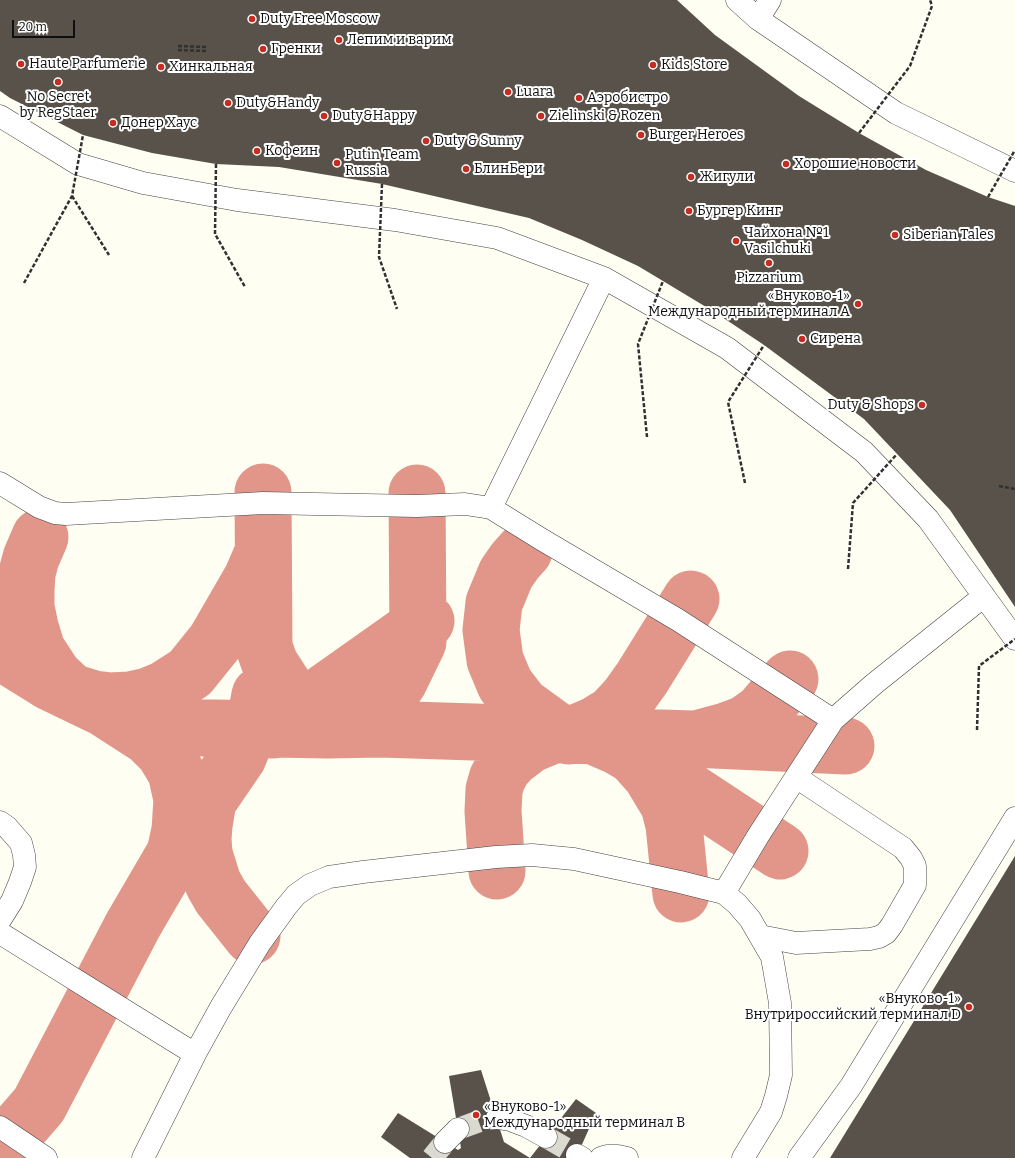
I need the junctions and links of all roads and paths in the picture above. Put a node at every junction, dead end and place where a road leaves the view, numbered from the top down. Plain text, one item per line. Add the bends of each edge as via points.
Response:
1 (737, 0) edge
2 (770, 0) edge
3 (930, 0) edge
4 (758, 19) junction
5 (178, 46) dead end
6 (206, 47) dead end
7 (178, 50) dead end
8 (206, 52) dead end
9 (0, 116) edge
10 (859, 133) dead end
11 (83, 135) dead end
12 (1015, 150) edge
13 (216, 164) dead end
14 (1015, 171) edge
15 (382, 184) dead end
16 (72, 196) junction
17 (988, 197) dead end
18 (109, 255) dead end
19 (604, 278) junction
20 (663, 281) dead end
21 (24, 283) dead end
22 (245, 287) dead end
23 (397, 309) dead end
24 (764, 345) dead end
25 (647, 437) dead end
26 (897, 454) dead end
27 (0, 483) edge
28 (745, 483) dead end
29 (999, 486) dead end
30 (1015, 489) edge
31 (491, 508) junction
32 (848, 569) dead end
33 (984, 596) junction
34 (1015, 639) edge
35 (833, 720) junction
36 (977, 730) dead end
37 (796, 776) junction
38 (1015, 818) edge
39 (0, 822) edge
40 (724, 893) junction
41 (0, 920) edge
42 (0, 933) edge
43 (760, 936) junction
44 (195, 1054) junction
45 (497, 1118) tunnel mouth
46 (0, 1128) edge
47 (546, 1137) tunnel mouth
48 (46, 1158) edge
49 (143, 1158) edge
50 (601, 1158) edge
51 (627, 1158) edge
52 (743, 1158) edge
53 (798, 1158) edge

1 - 4 lane
2 - 4 lane
3 - 10 path, bridge via 932,6 910,66
4 - 14 lane via 896,113
5 - 6 path
7 - 8 path
9 - 19 lane via 78,164 143,183 237,200 395,220 497,238
11 - 16 path, bridge
12 - 17 path, bridge
13 - 22 path, bridge via 215,234
15 - 23 path, bridge via 379,257
16 - 18 path
16 - 21 path, bridge
19 - 31 lane
19 - 33 lane via 727,348 864,452 928,519
20 - 25 path, bridge via 638,344
24 - 28 path, bridge via 728,402
26 - 32 path, bridge via 853,503
27 - 31 lane via 39,506 55,513 66,514 263,503 418,506 465,504
29 - 30 path
31 - 35 lane via 678,620
33 - 34 lane
33 - 35 lane
34 - 36 path, bridge via 979,666
35 - 37 lane
37 - 40 lane
37 - 43 lane via 904,848 915,866 915,885 892,925 879,937 796,942
38 - 53 lane via 851,1086
39 - 41 lane via 8,827 21,843 25,867 12,901
40 - 43 lane via 750,919
40 - 44 lane via 582,861 532,855 329,877 310,885 296,895 286,907 260,944
42 - 44 lane
43 - 52 lane via 772,957 780,1003 781,1075 771,1112
44 - 49 lane
45 - 47 lane via 526,1126
46 - 48 lane
50 - 51 lane

